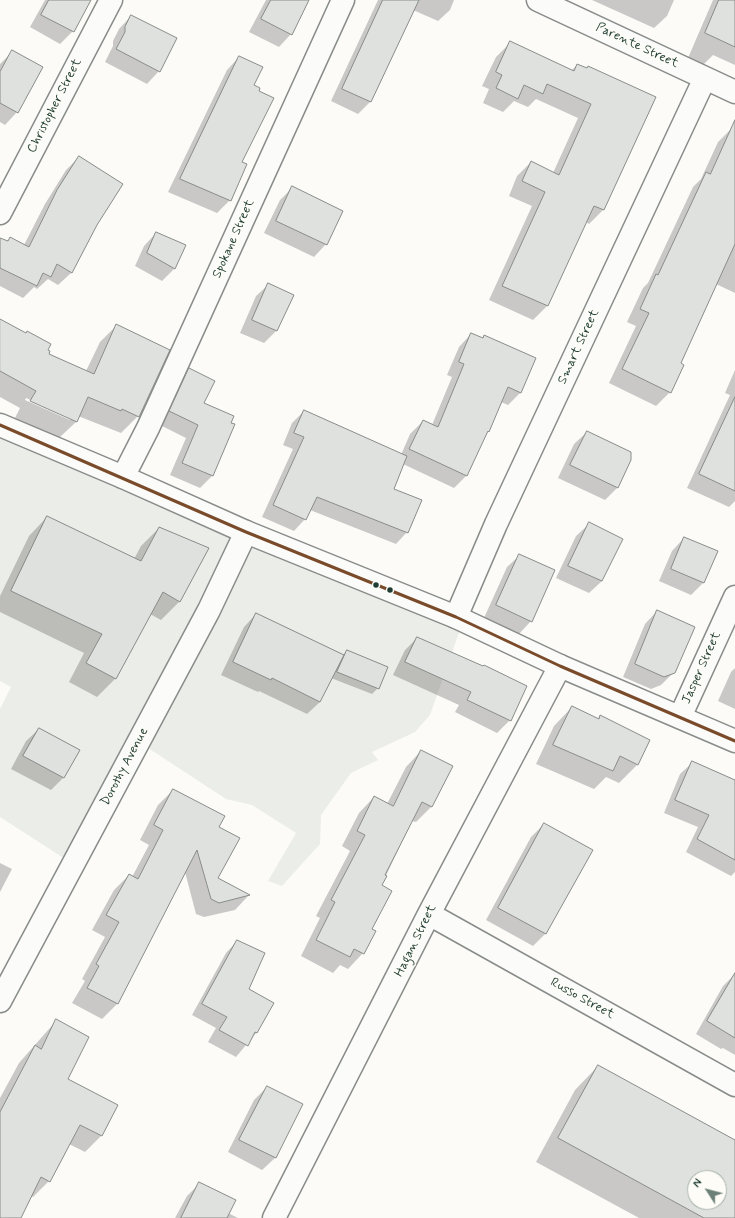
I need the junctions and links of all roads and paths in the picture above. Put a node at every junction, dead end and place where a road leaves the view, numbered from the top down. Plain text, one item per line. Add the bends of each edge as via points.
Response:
1 (111, 0) edge
2 (344, 0) edge
3 (538, 0) edge
4 (705, 78) junction
5 (735, 92) edge
6 (0, 213) edge
7 (0, 425) edge
8 (123, 477) junction
9 (246, 532) junction
10 (735, 597) edge
11 (456, 617) junction
12 (560, 666) junction
13 (680, 717) junction
14 (735, 741) edge
15 (429, 914) junction
16 (0, 1001) edge
17 (735, 1084) edge
18 (274, 1218) edge

1 - 6 street, Christopher Street
2 - 8 street, Spokane Street via 148,428
3 - 4 street, Parente Street
4 - 5 street, Parente Street
4 - 11 street, Smart Street via 496,524
7 - 8 street
8 - 9 street
9 - 11 street
9 - 16 street, Dorothy Avenue via 209,610
10 - 13 street, Jasper Street
11 - 12 street
12 - 13 street
12 - 15 street, Hagan Street
13 - 14 street
15 - 17 street, Russo Street
15 - 18 street, Hagan Street

